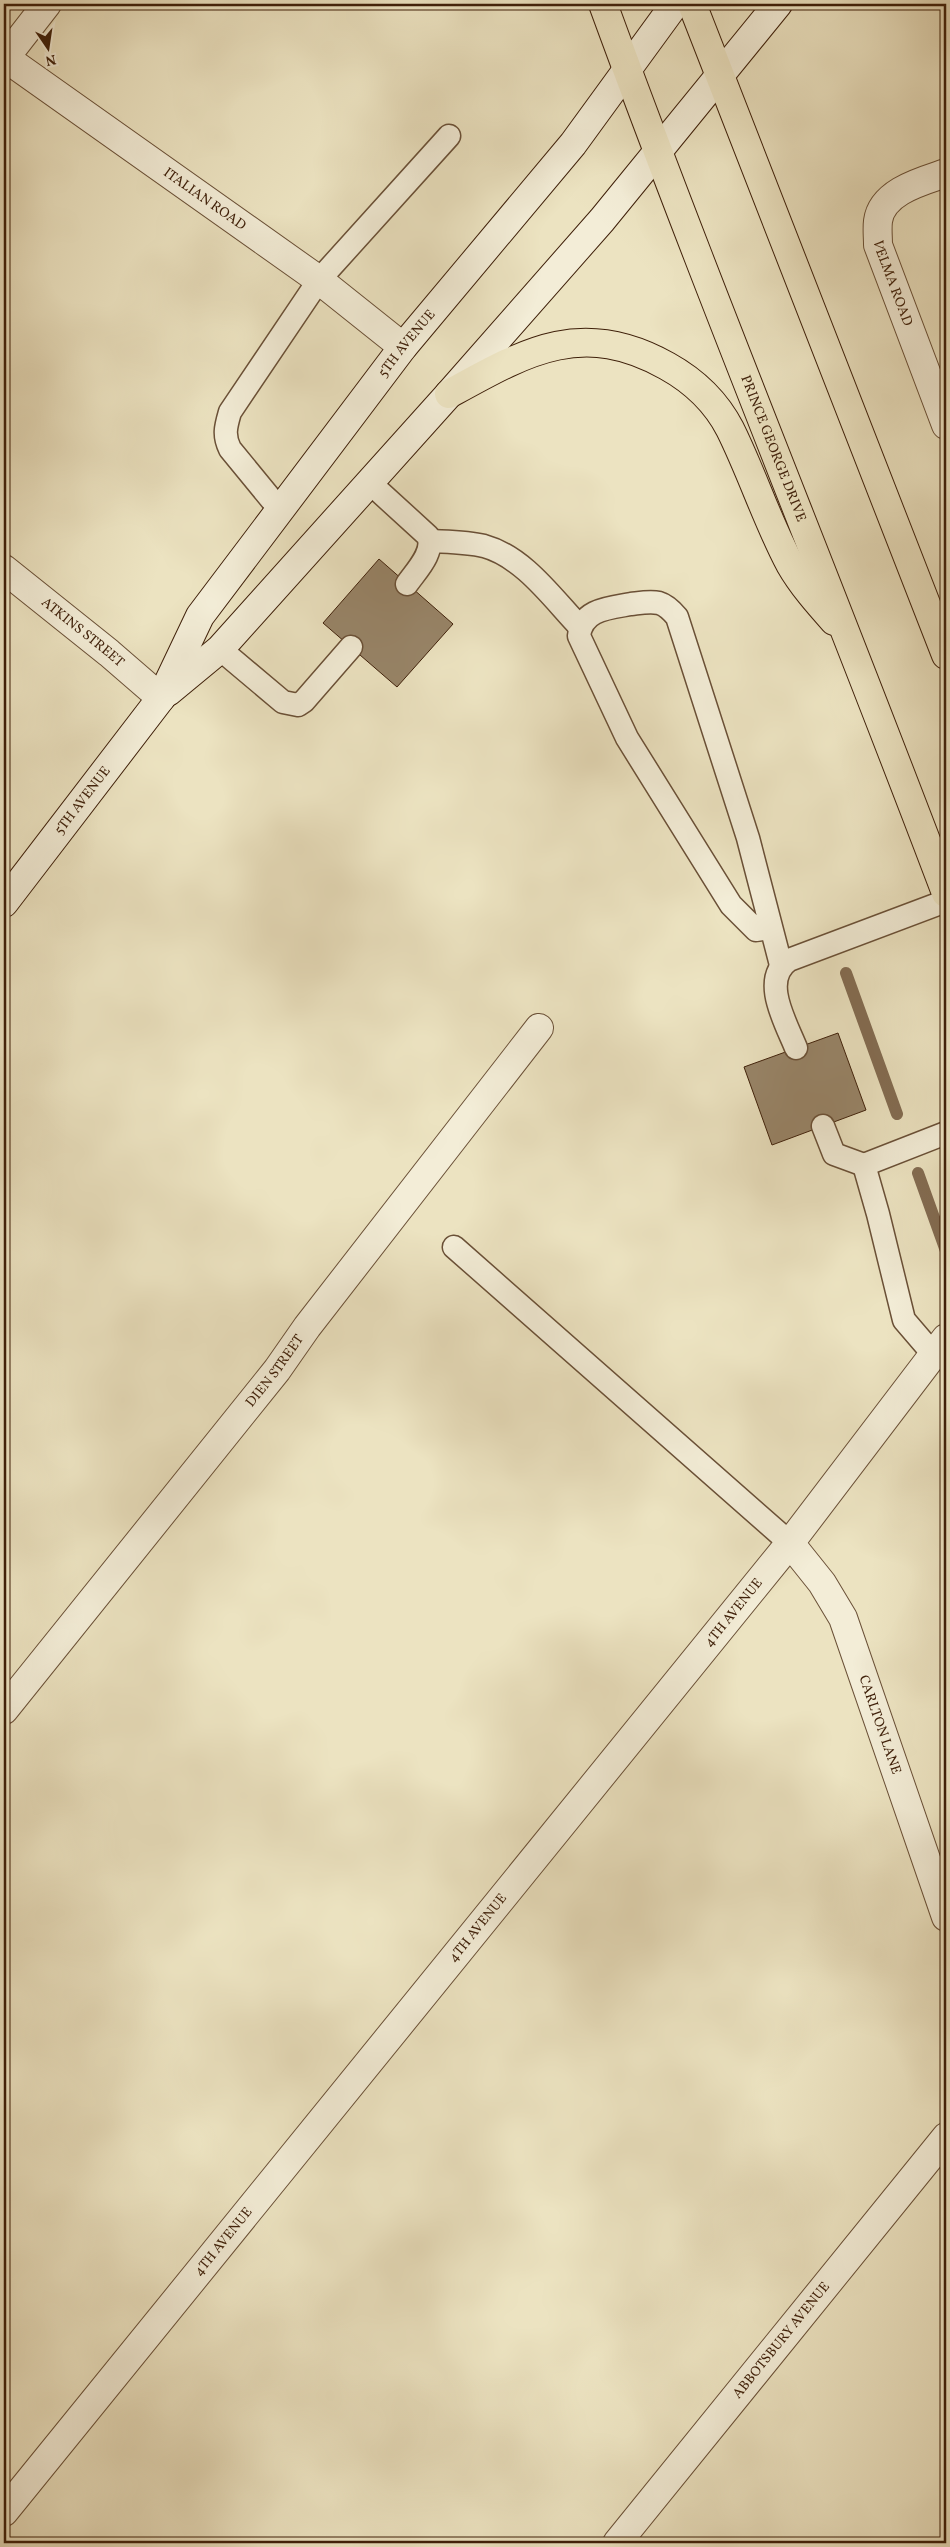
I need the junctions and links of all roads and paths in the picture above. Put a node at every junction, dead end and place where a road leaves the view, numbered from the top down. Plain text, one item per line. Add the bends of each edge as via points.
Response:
1 (47, 4) edge
2 (603, 4) edge
3 (675, 4) edge
4 (692, 4) edge
5 (778, 4) edge
6 (4, 58) edge
7 (627, 70) junction
8 (720, 77) junction
9 (449, 136) dead end
10 (658, 153) junction
11 (946, 174) edge
12 (319, 280) junction
13 (403, 347) junction
14 (449, 394) junction
15 (946, 425) edge
16 (370, 483) junction
17 (280, 510) junction
18 (430, 541) junction
19 (4, 569) edge
20 (407, 584) dead end
21 (580, 628) junction
22 (851, 642) junction
23 (351, 647) dead end
24 (220, 649) junction
25 (946, 656) edge
26 (161, 698) junction
27 (946, 893) edge
28 (946, 901) edge
29 (4, 903) edge
30 (770, 928) junction
31 (781, 965) junction
32 (539, 1028) dead end
33 (796, 1048) dead end
34 (823, 1126) dead end
35 (946, 1133) edge
36 (864, 1165) junction
37 (454, 1247) dead end
38 (940, 1346) edge
39 (790, 1543) junction
40 (4, 1710) edge
41 (946, 1917) edge
42 (946, 2137) edge
43 (4, 2512) edge
44 (617, 2543) edge

1 - 6 street
2 - 7 main road, PRINCE GEORGE DRIVE
3 - 7 street, 5TH AVENUE
4 - 8 main road
5 - 8 street, 5TH AVENUE
6 - 12 street, ITALIAN ROAD
7 - 10 main road, PRINCE GEORGE DRIVE
7 - 13 street, 5TH AVENUE via 573,144
8 - 10 street, 5TH AVENUE
8 - 25 main road
9 - 12 lane
10 - 14 street, 5TH AVENUE
10 - 22 main road, PRINCE GEORGE DRIVE
11 - 15 street, VELMA ROAD via 914,185 890,199 878,219 878,245 886,270
12 - 13 street, ITALIAN ROAD
12 - 17 lane via 235,403 225,428 225,439 230,449
13 - 17 street, 5TH AVENUE
14 - 16 street, 5TH AVENUE
14 - 22 main road via 511,360 563,344 606,343 642,352 677,372 698,387 730,428 790,563
16 - 18 lane
16 - 24 street, 5TH AVENUE
17 - 26 street, 5TH AVENUE via 200,616
18 - 20 lane via 427,555
18 - 21 lane via 484,546 505,555 521,566
19 - 26 street, ATKINS STREET
21 - 30 lane via 582,646 627,738 731,905 756,930
21 - 30 lane via 588,616 602,609 646,602 659,603 677,617 748,838
22 - 27 main road, PRINCE GEORGE DRIVE
23 - 24 lane via 298,705 284,702
24 - 26 street, 5TH AVENUE
26 - 29 street, 5TH AVENUE
28 - 31 lane
30 - 31 lane
31 - 33 lane via 776,973 777,998
32 - 40 street, DIEN STREET via 277,1370
34 - 36 lane via 834,1154
35 - 36 lane
36 - 38 lane via 904,1320
37 - 39 lane
38 - 39 street, 4TH AVENUE
39 - 41 street, CARLTON LANE via 822,1583 843,1618
39 - 43 street, 4TH AVENUE
42 - 44 street, ABBOTSBURY AVENUE

